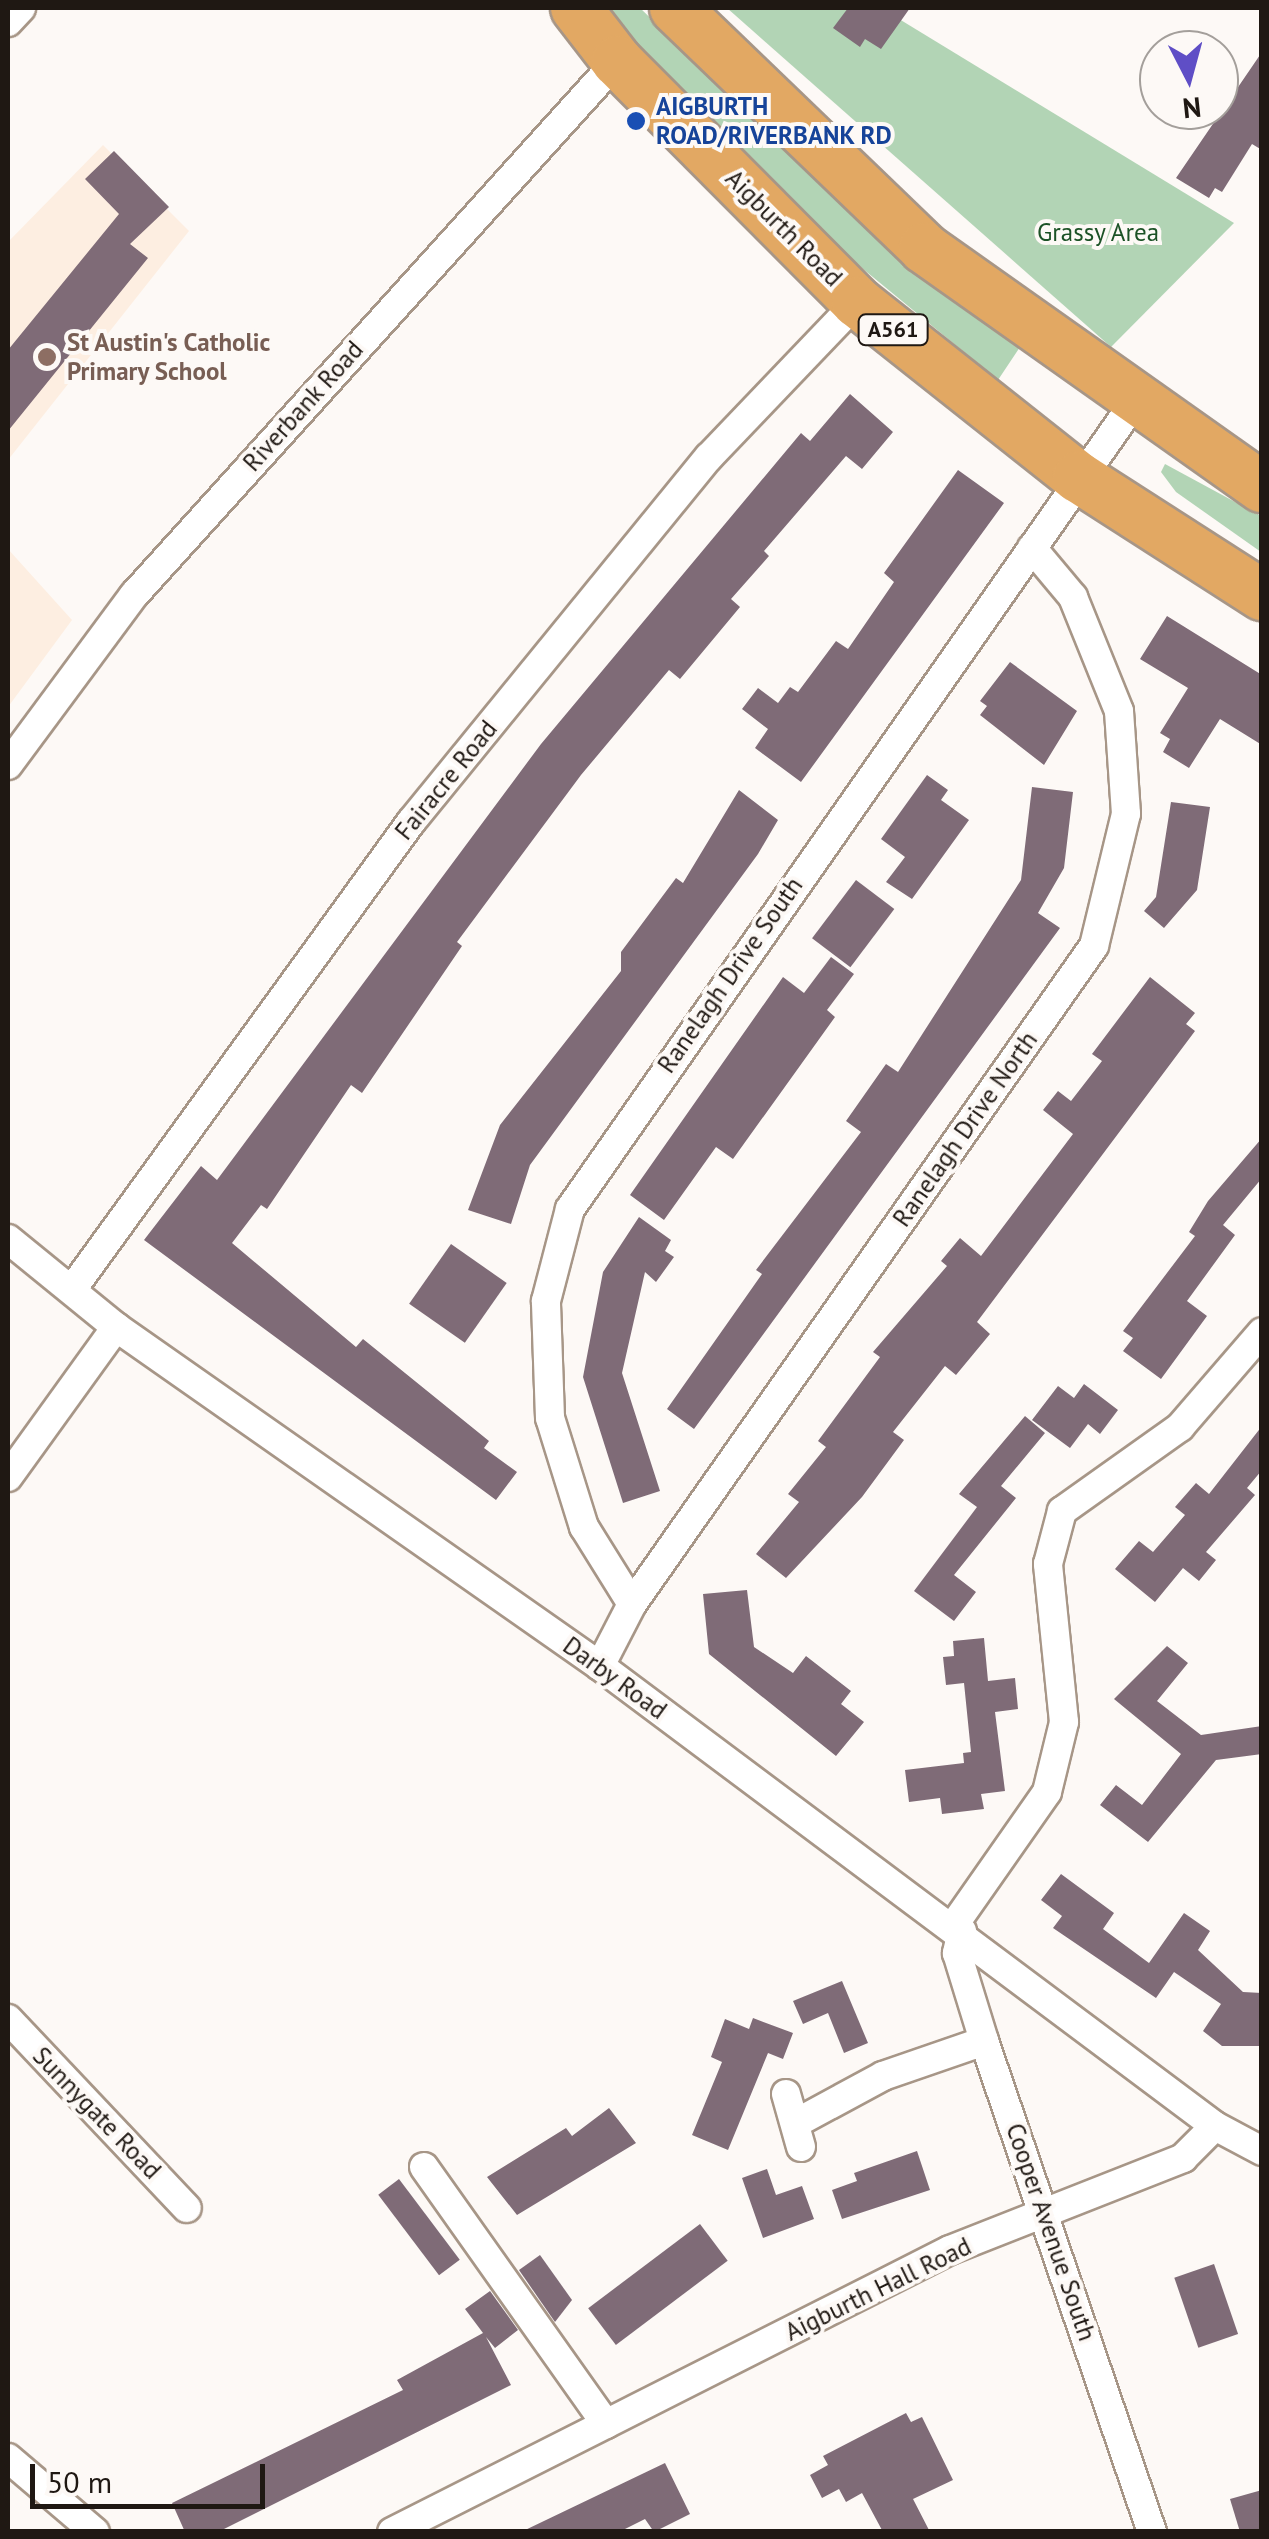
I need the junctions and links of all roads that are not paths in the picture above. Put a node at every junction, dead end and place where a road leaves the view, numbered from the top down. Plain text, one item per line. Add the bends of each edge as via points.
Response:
1 (21, 8) edge
2 (576, 8) edge
3 (674, 8) edge
4 (8, 22) edge
5 (617, 60) junction
6 (858, 302) junction
7 (1134, 403) junction
8 (1078, 477) junction
9 (1262, 488) edge
10 (1032, 548) junction
11 (1262, 595) edge
12 (8, 765) edge
13 (8, 1239) edge
14 (73, 1288) junction
15 (116, 1326) junction
16 (1262, 1332) edge
17 (8, 1478) edge
18 (632, 1604) junction
19 (600, 1666) junction
20 (958, 1929) junction
21 (8, 2019) edge
22 (984, 2041) junction
23 (786, 2094) dead end
24 (1215, 2126) junction
25 (1262, 2128) edge
26 (1262, 2152) edge
27 (424, 2167) dead end
28 (187, 2208) dead end
29 (1046, 2216) junction
30 (606, 2424) junction
31 (8, 2458) edge
32 (95, 2532) edge
33 (392, 2532) edge
34 (1152, 2532) edge

1 - 4 street
2 - 5 highway, Aigburth Road / A561
3 - 7 highway via 924,248
5 - 6 highway, Aigburth Road / A561
5 - 12 street, Riverbank Road via 134,594
6 - 8 highway, Aigburth Road / A561
6 - 14 street, Fairacre Road via 710,457 411,822
7 - 8 street, Ranelagh Drive South
7 - 9 highway
8 - 10 street, Ranelagh Drive South
8 - 11 highway, Aigburth Road / A561
10 - 18 street, Ranelagh Drive South via 570,1209 546,1301 550,1418 584,1527
10 - 18 street, Ranelagh Drive North via 1073,597 1119,711 1126,814 1094,946
13 - 14 street, Darby Road
14 - 15 street, Darby Road
15 - 17 street
15 - 19 street, Darby Road
16 - 20 street via 1180,1427 1062,1512 1048,1564 1064,1722 1047,1792
18 - 19 street, Ranelagh Drive North
19 - 20 street, Darby Road
20 - 22 street, Cooper Avenue South via 957,1954
20 - 24 street, Darby Road
21 - 28 street, Sunnygate Road
22 - 23 street via 883,2076 800,2135
22 - 29 street, Cooper Avenue South
24 - 25 street
24 - 26 street, Darby Road
24 - 29 street, Aigburth Hall Road via 1182,2158
27 - 30 street
29 - 30 street, Aigburth Hall Road via 950,2250
29 - 34 street, Cooper Avenue South
30 - 33 street, Aigburth Hall Road
31 - 32 street

